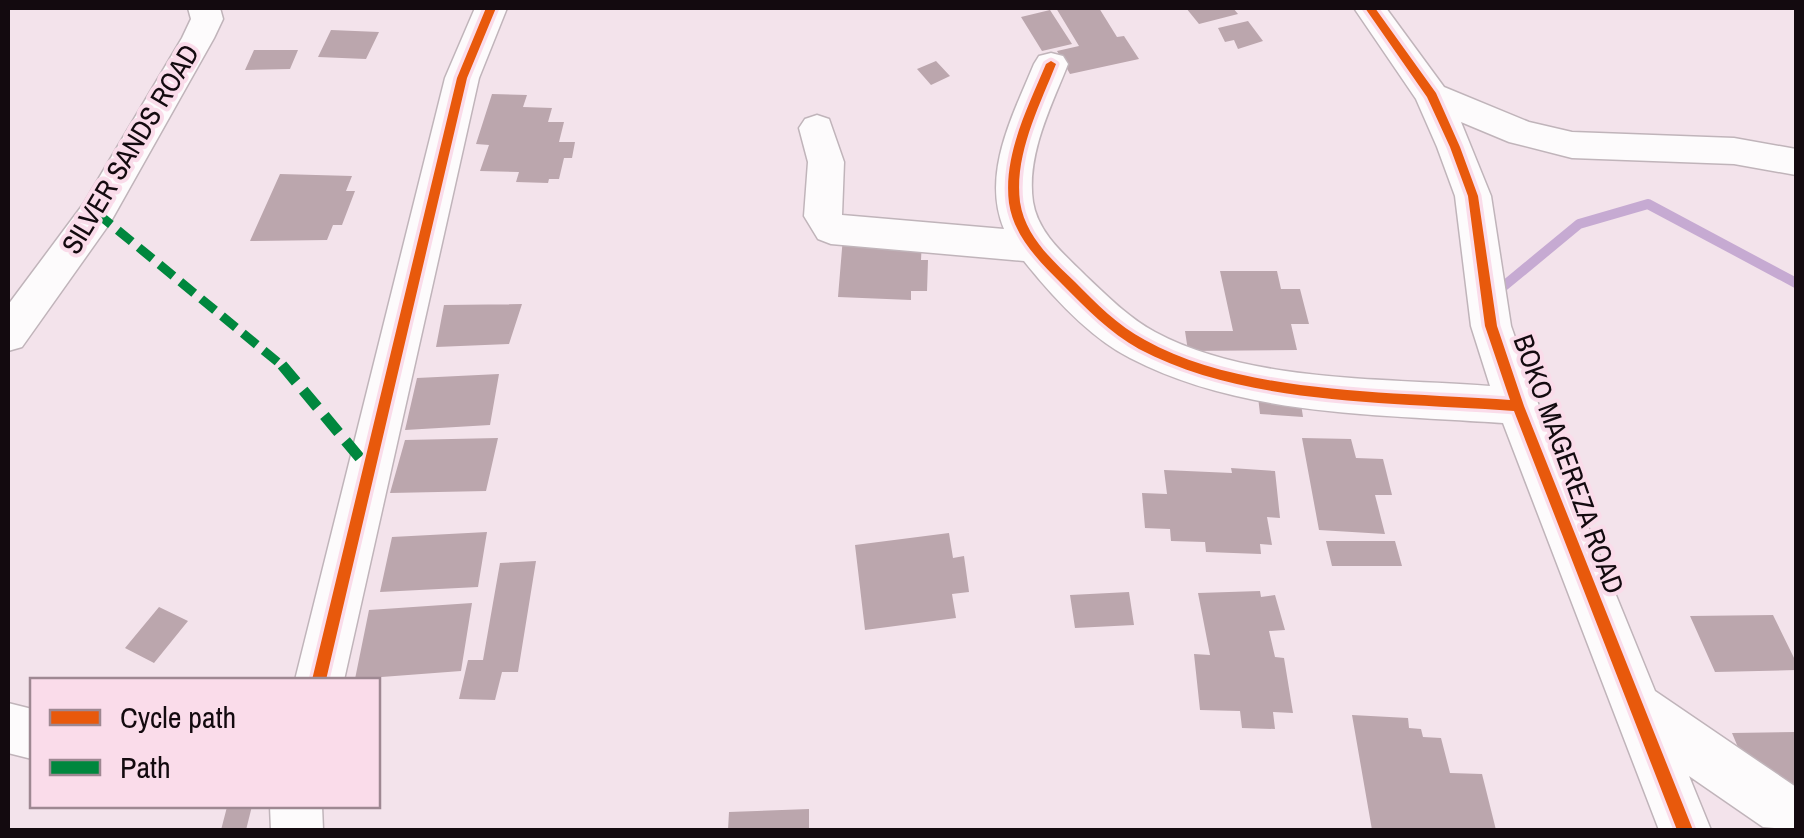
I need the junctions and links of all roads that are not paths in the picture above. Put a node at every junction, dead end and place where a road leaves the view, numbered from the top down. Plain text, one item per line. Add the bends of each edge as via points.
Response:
1 (204, 8) edge
2 (491, 8) edge
3 (1370, 8) edge
4 (1051, 64) dead end
5 (1432, 96) junction
6 (817, 128) dead end
7 (1796, 162) edge
8 (1032, 247) junction
9 (8, 335) edge
10 (1518, 406) junction
11 (319, 678) edge
12 (1635, 707) junction
13 (1796, 813) edge
14 (1684, 830) edge

1 - 9 street, SILVER SANDS ROAD via 198,38 98,213
2 - 11 street via 462,78
3 - 5 street, BOKO MAGEREZA ROAD
4 - 8 street via 1023,134 1014,188 1018,221
5 - 7 street via 1521,133 1572,145 1734,151
5 - 10 street, BOKO MAGEREZA ROAD via 1473,196 1491,326
6 - 8 street via 826,162 824,216 831,229
8 - 10 street via 1100,315 1181,362 1293,386
10 - 12 street, BOKO MAGEREZA ROAD
12 - 13 street
12 - 14 street, BOKO MAGEREZA ROAD

